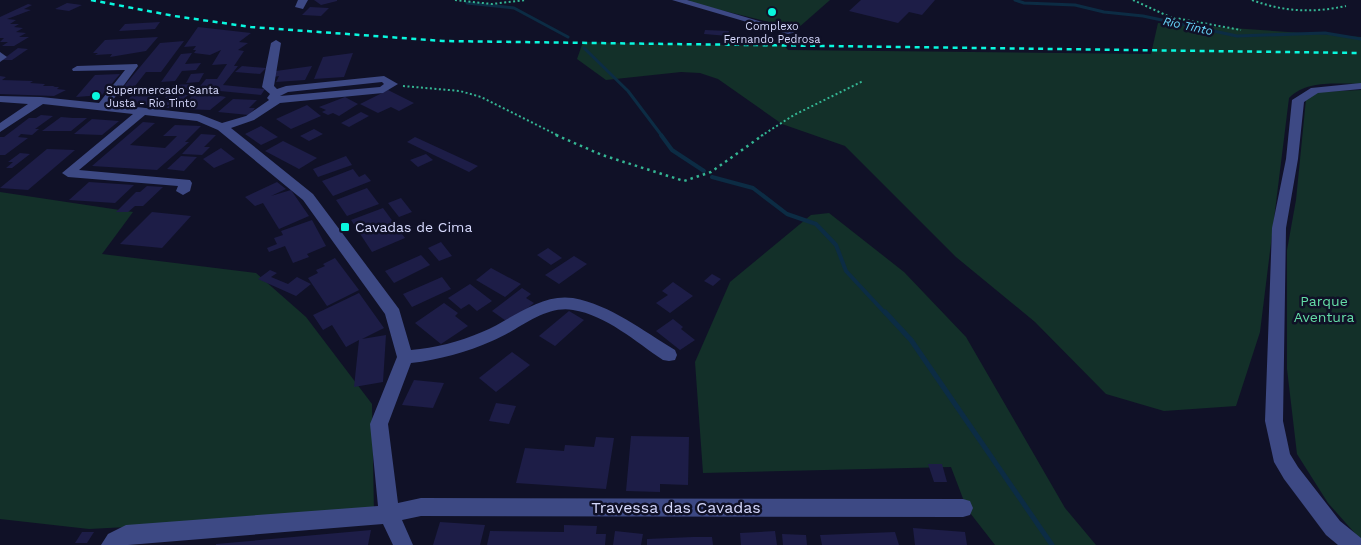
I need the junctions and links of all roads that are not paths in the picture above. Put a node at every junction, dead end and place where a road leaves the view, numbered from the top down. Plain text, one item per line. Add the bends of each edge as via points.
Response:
1 (677, 0) edge
2 (792, 32) dead end
3 (276, 43) dead end
4 (0, 55) edge
5 (0, 59) edge
6 (77, 69) dead end
7 (392, 84) road end
8 (1361, 86) edge
9 (277, 97) junction
10 (0, 98) edge
11 (41, 100) junction
12 (102, 107) junction
13 (0, 112) edge
14 (142, 112) junction
15 (4, 125) edge
16 (222, 127) junction
17 (183, 191) dead end
18 (669, 355) dead end
19 (406, 357) junction
20 (963, 508) dead end
21 (389, 514) junction
22 (111, 545) edge
23 (403, 545) edge
24 (1354, 545) edge

1 - 2 street
3 - 9 street via 268,88
4 - 5 street
6 - 12 street via 133,66
7 - 9 street via 383,90
8 - 24 street via 1316,90 1298,100 1292,159 1279,228 1274,389 1274,421 1281,456 1333,528
9 - 16 street via 250,118
10 - 11 street
11 - 12 street
11 - 15 street
12 - 14 street
13 - 15 street
14 - 16 street via 199,118
14 - 17 street via 68,173 185,183
16 - 19 street via 308,197 393,314
18 - 19 street via 604,316 585,307 565,303 540,308 487,337 426,356
19 - 21 street via 379,424
20 - 21 street, Travessa das Cavadas via 421,507
21 - 22 street, Travessa das Cavadas via 126,535
21 - 23 street

